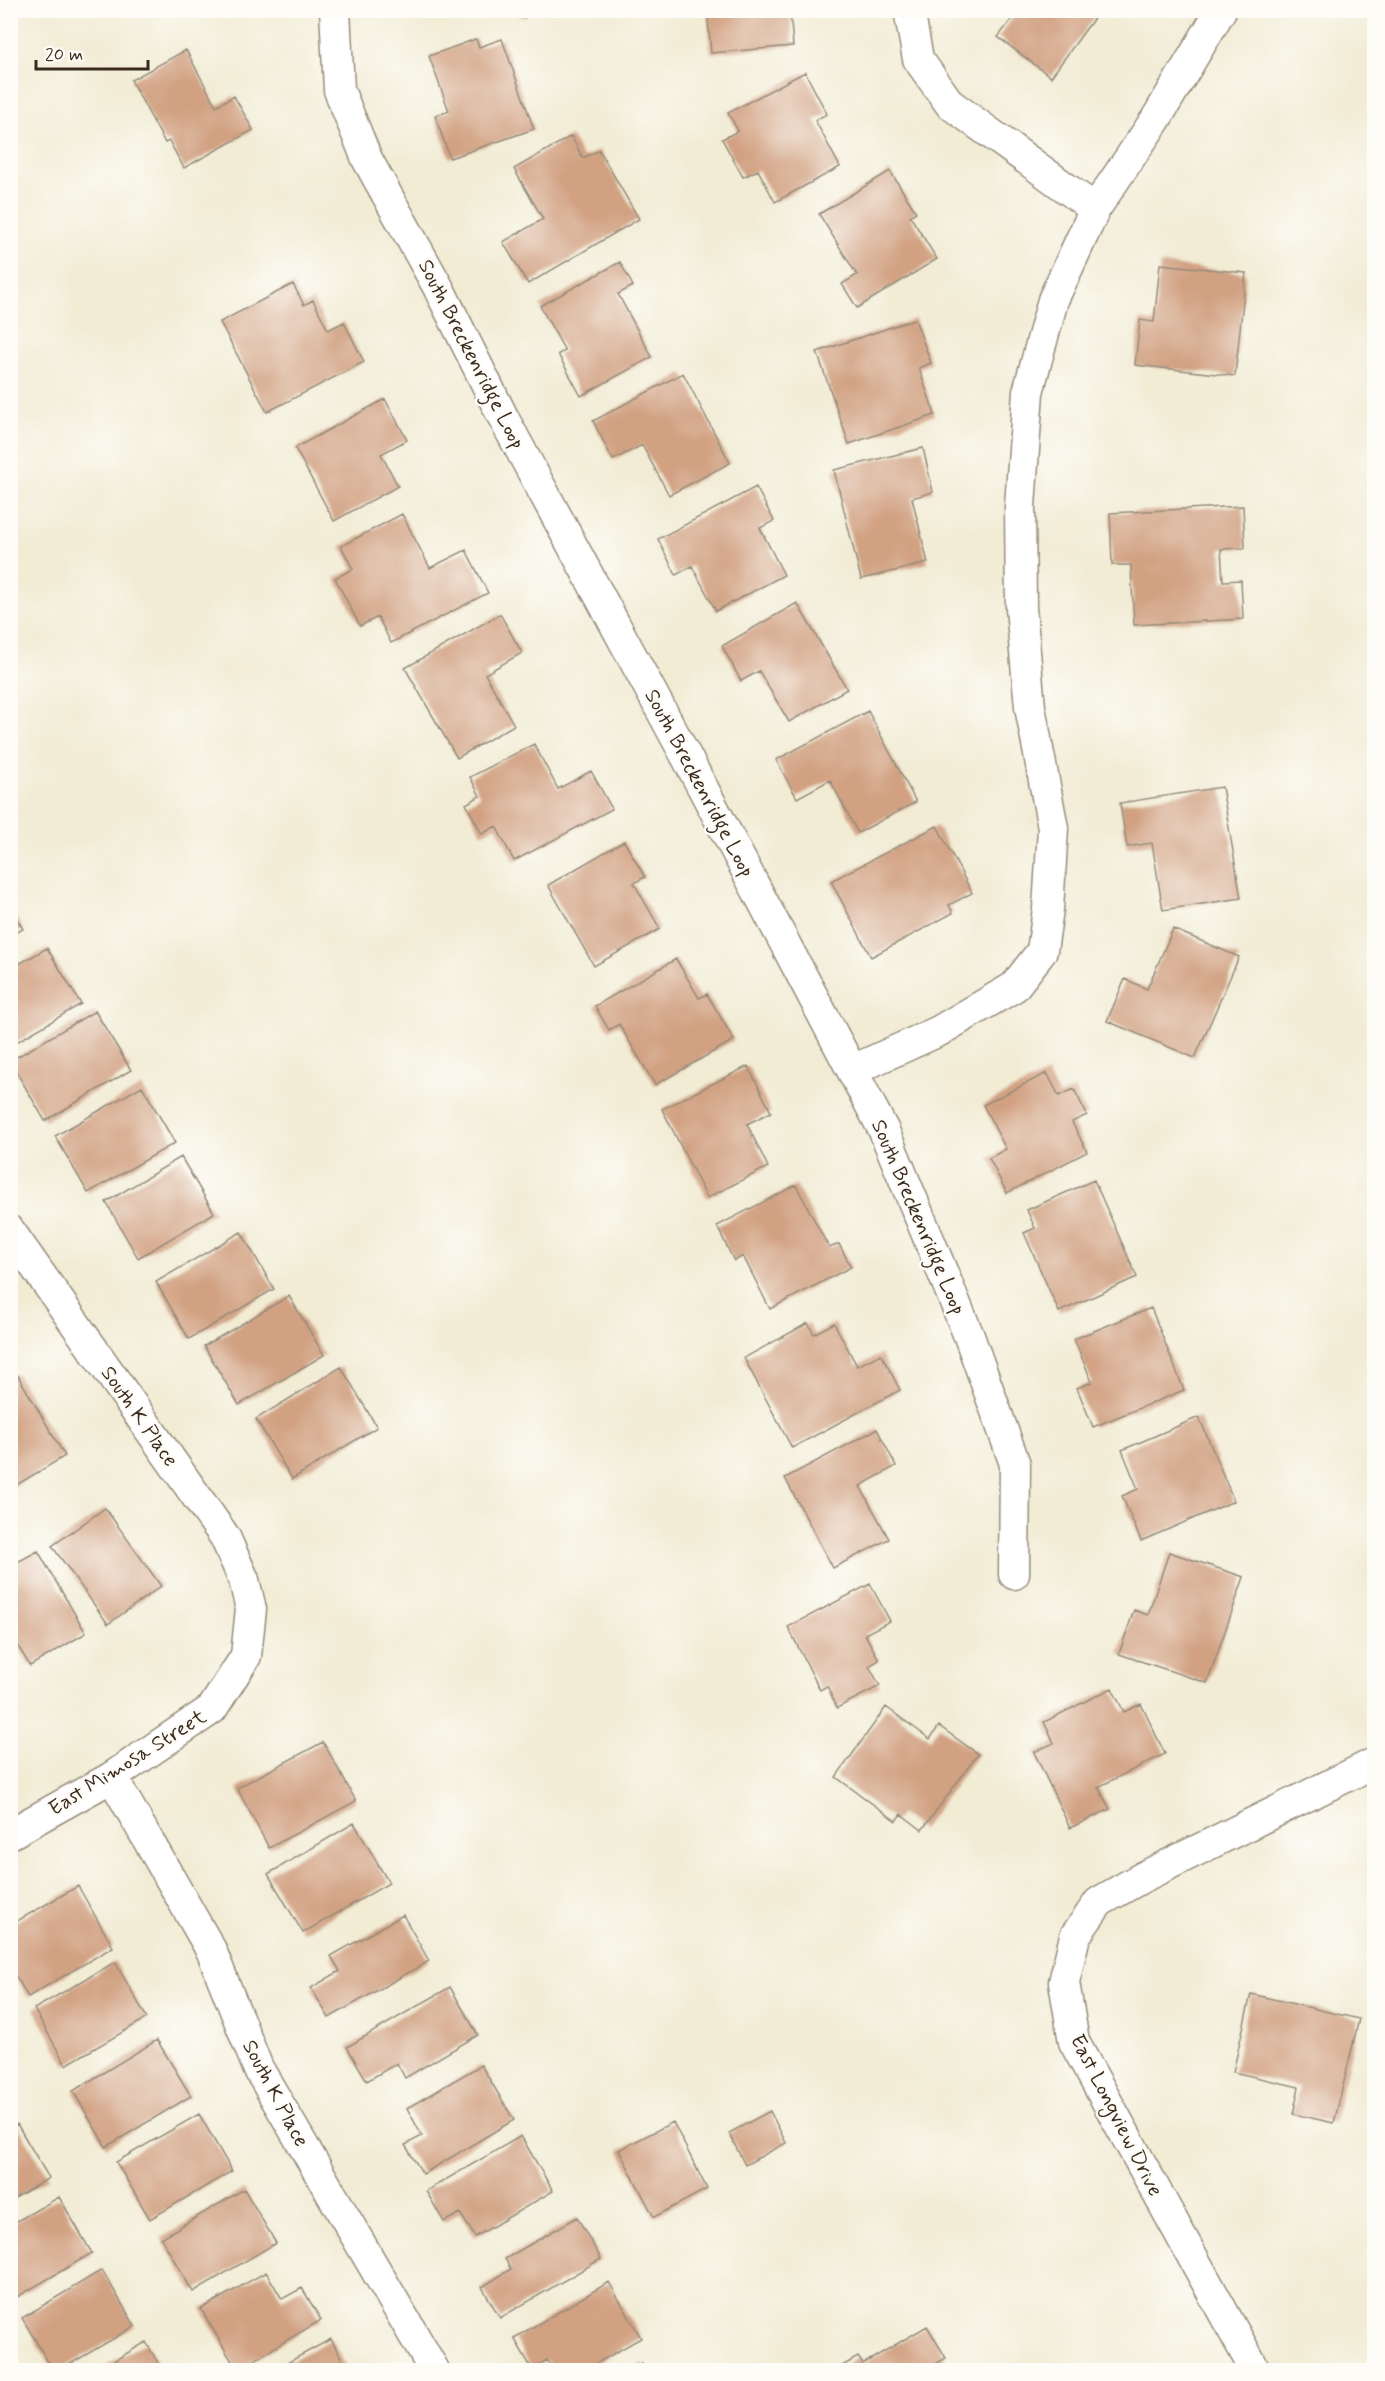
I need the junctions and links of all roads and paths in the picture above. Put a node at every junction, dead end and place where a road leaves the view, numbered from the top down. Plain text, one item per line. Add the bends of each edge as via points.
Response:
1 (335, 10) edge
2 (909, 10) edge
3 (1221, 10) edge
4 (1095, 209) junction
5 (853, 1070) junction
6 (10, 1231) edge
7 (22, 1271) edge
8 (1014, 1574) dead end
9 (251, 1610) joint
10 (1374, 1763) edge
11 (112, 1777) junction
12 (10, 1834) edge
13 (434, 2370) edge
14 (1255, 2370) edge

1 - 5 street, South Breckenridge Loop via 339,90 367,159
2 - 4 street via 918,59 950,104
3 - 4 street via 1156,119
4 - 5 street via 1053,300 1028,392 1020,506 1021,608 1030,706 1053,828 1042,951 1014,987 939,1031
5 - 8 street, South Breckenridge Loop via 884,1131 960,1314 1016,1464
6 - 7 street, South K Place
7 - 9 street, South K Place via 225,1537 244,1580
9 - 11 street, East Mimosa Street via 246,1656 212,1709
10 - 14 street, East Longview Drive via 1099,1902 1075,1936 1064,1982 1074,2042
11 - 12 street, East Mimosa Street
11 - 13 street, South K Place via 211,1950 258,2068

